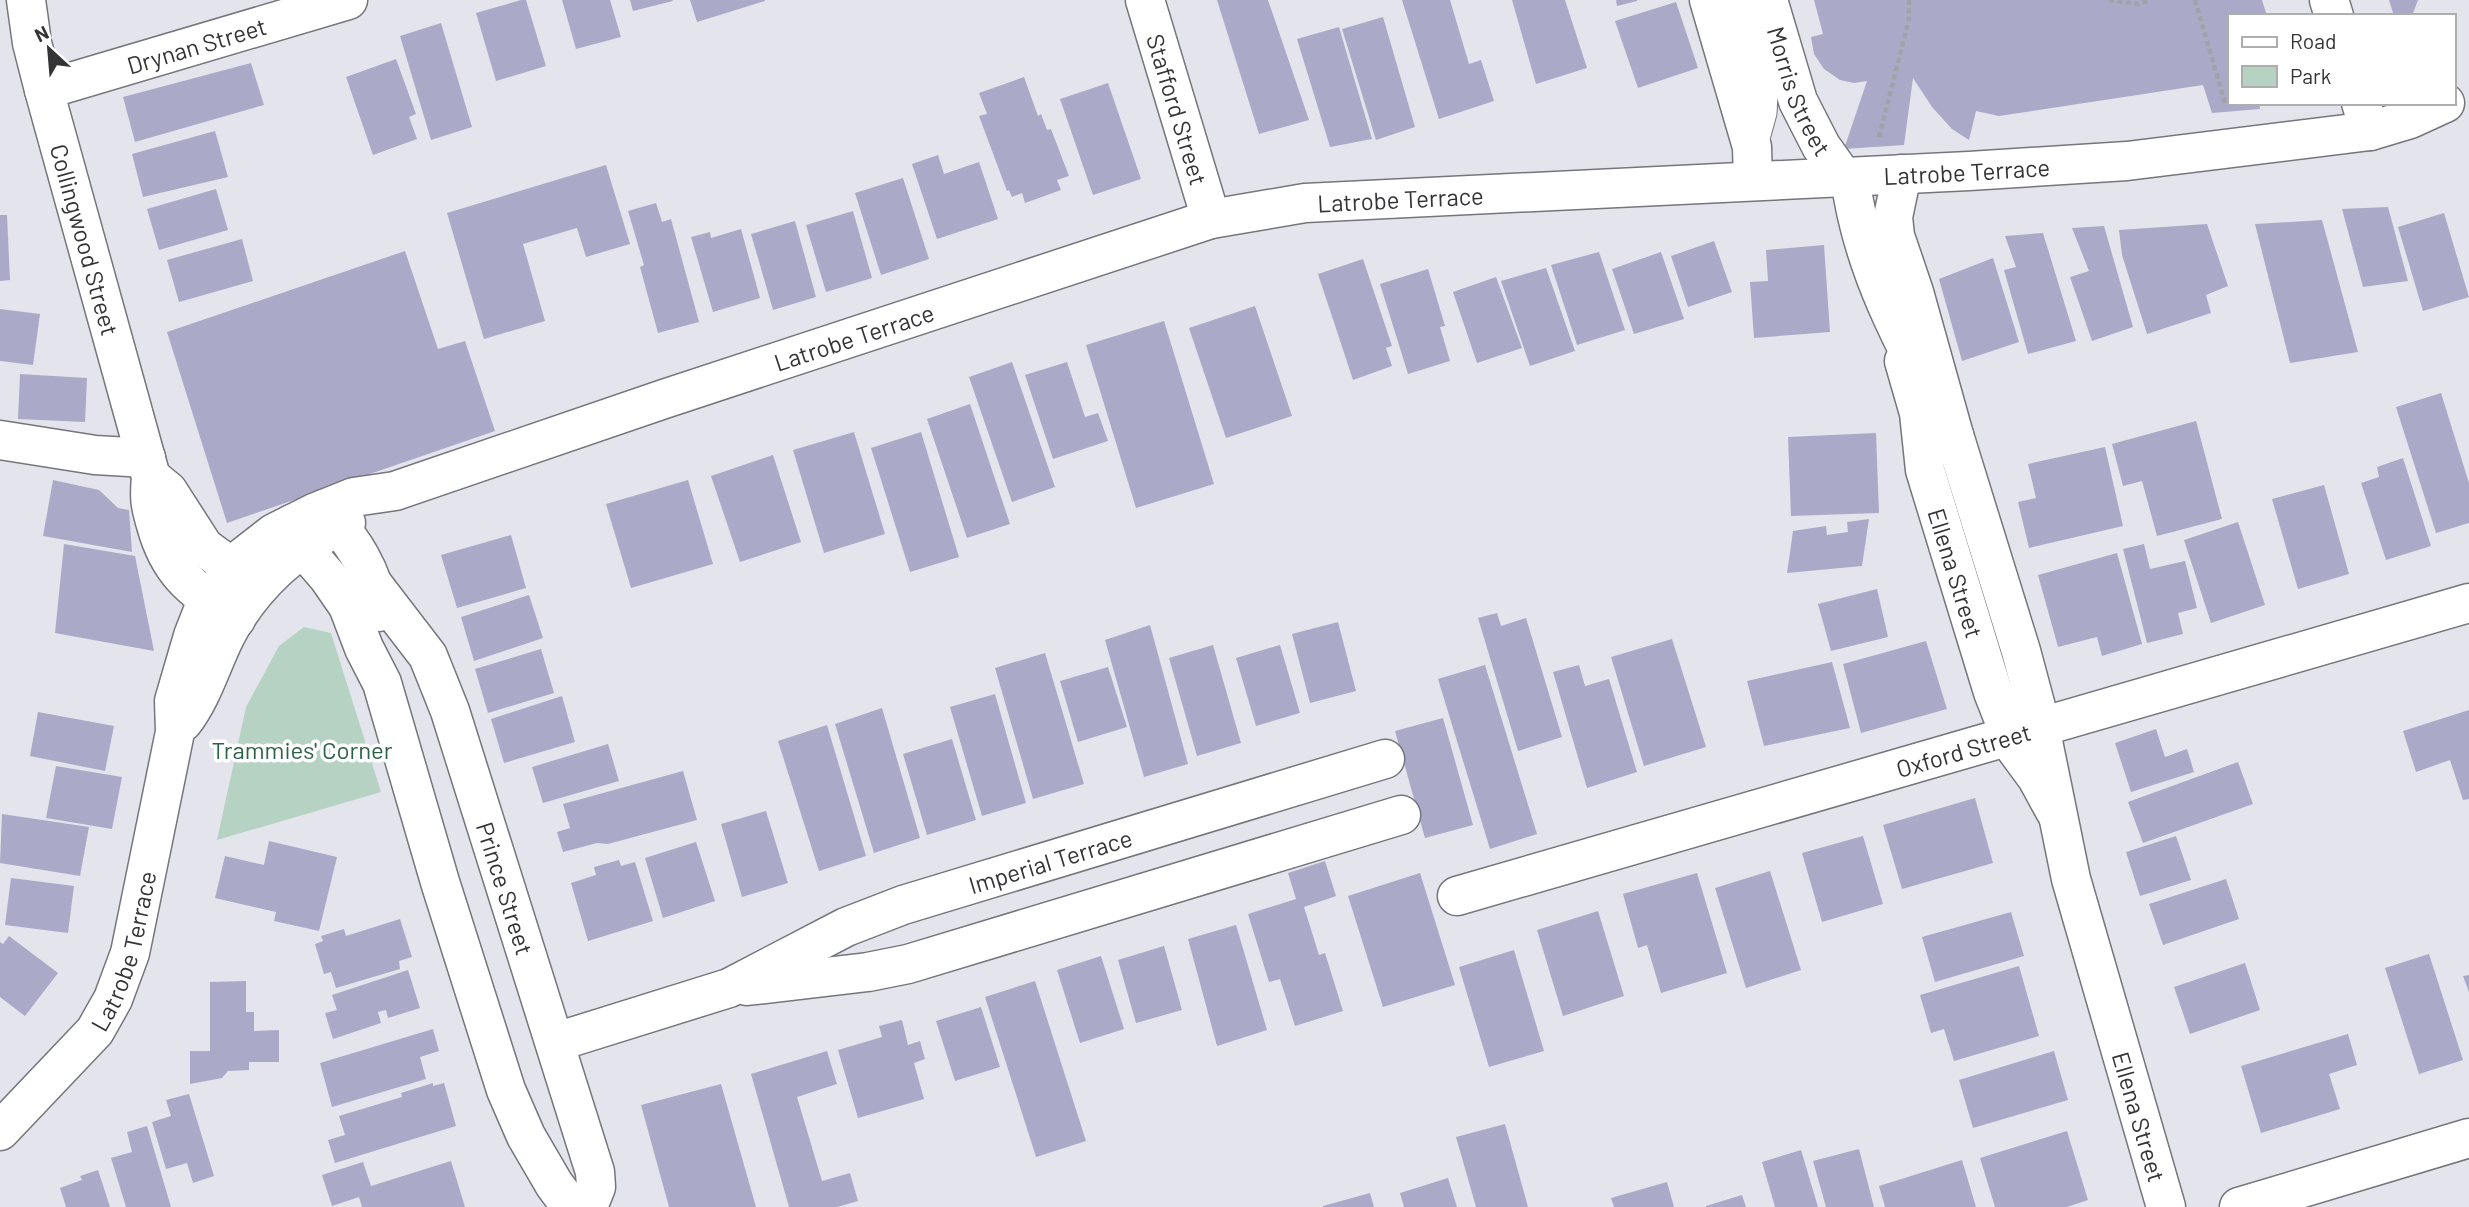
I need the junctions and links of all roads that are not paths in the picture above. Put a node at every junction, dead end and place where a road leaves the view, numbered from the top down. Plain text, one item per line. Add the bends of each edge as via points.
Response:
1 (26, 0) edge
2 (348, 0) edge
3 (1145, 0) edge
4 (1709, 0) edge
5 (1739, 0) edge
6 (1768, 0) edge
7 (44, 90) junction
8 (2441, 105) edge
9 (2366, 117) edge
10 (1753, 168) junction
11 (1902, 174) junction
12 (1846, 177) junction
13 (1211, 219) junction
14 (1887, 309) junction
15 (1954, 435) junction
16 (0, 440) edge
17 (148, 467) junction
18 (315, 527) junction
19 (245, 578) junction
20 (375, 587) junction
21 (2469, 603) edge
22 (222, 609) junction
23 (382, 683) junction
24 (2025, 733) junction
25 (1385, 759) dead end
26 (1401, 815) dead end
27 (1457, 896) dead end
28 (729, 988) junction
29 (556, 1042) junction
30 (0, 1131) edge
31 (2469, 1138) edge
32 (572, 1207) edge
33 (588, 1207) edge
34 (2166, 1207) edge
35 (2239, 1207) edge

1 - 7 street, Collingwood Street
2 - 7 street, Drynan Street
3 - 13 street, Stafford Street
4 - 10 street
5 - 10 lane via 1766,96
6 - 12 street, Morris Street via 1798,101 1821,146
7 - 17 street, Collingwood Street
8 - 9 street, Latrobe Terrace via 2410,119
9 - 11 street, Latrobe Terrace via 2127,161
10 - 12 street, Latrobe Terrace
10 - 13 street, Latrobe Terrace via 1305,203
11 - 12 street, Latrobe Terrace
11 - 15 street, Ellena Street via 1895,236
12 - 14 street, Ellena Street via 1871,270
13 - 18 street, Latrobe Terrace via 395,491 375,509
14 - 15 street, Ellena Street
14 - 24 street, Ellena Street via 1919,413 1925,470 1984,665
15 - 24 street, Ellena Street via 2021,651
16 - 17 street
17 - 19 street, Collingwood Street via 204,547
17 - 22 street, Collingwood Street via 148,499 167,557 177,573
18 - 19 street, Latrobe Terrace via 263,541 238,561
18 - 20 street, Prince Street via 362,558
18 - 23 street, Prince Street
19 - 22 street, Latrobe Terrace
20 - 23 street, Prince Street via 384,641
20 - 29 street, Prince Street via 423,648 440,683
21 - 24 street, Oxford Street
22 - 30 street, Latrobe Terrace via 193,636 174,701 176,732 130,953 113,999 95,1031
23 - 32 street, Prince Street via 506,1090 526,1136
24 - 27 street, Oxford Street
24 - 34 street, Ellena Street via 2059,823
25 - 28 street, Imperial Terrace via 902,905 846,927
26 - 28 street, Imperial Terrace via 908,964
28 - 29 street, Imperial Terrace
29 - 33 street, Prince Street via 596,1177
31 - 35 street

